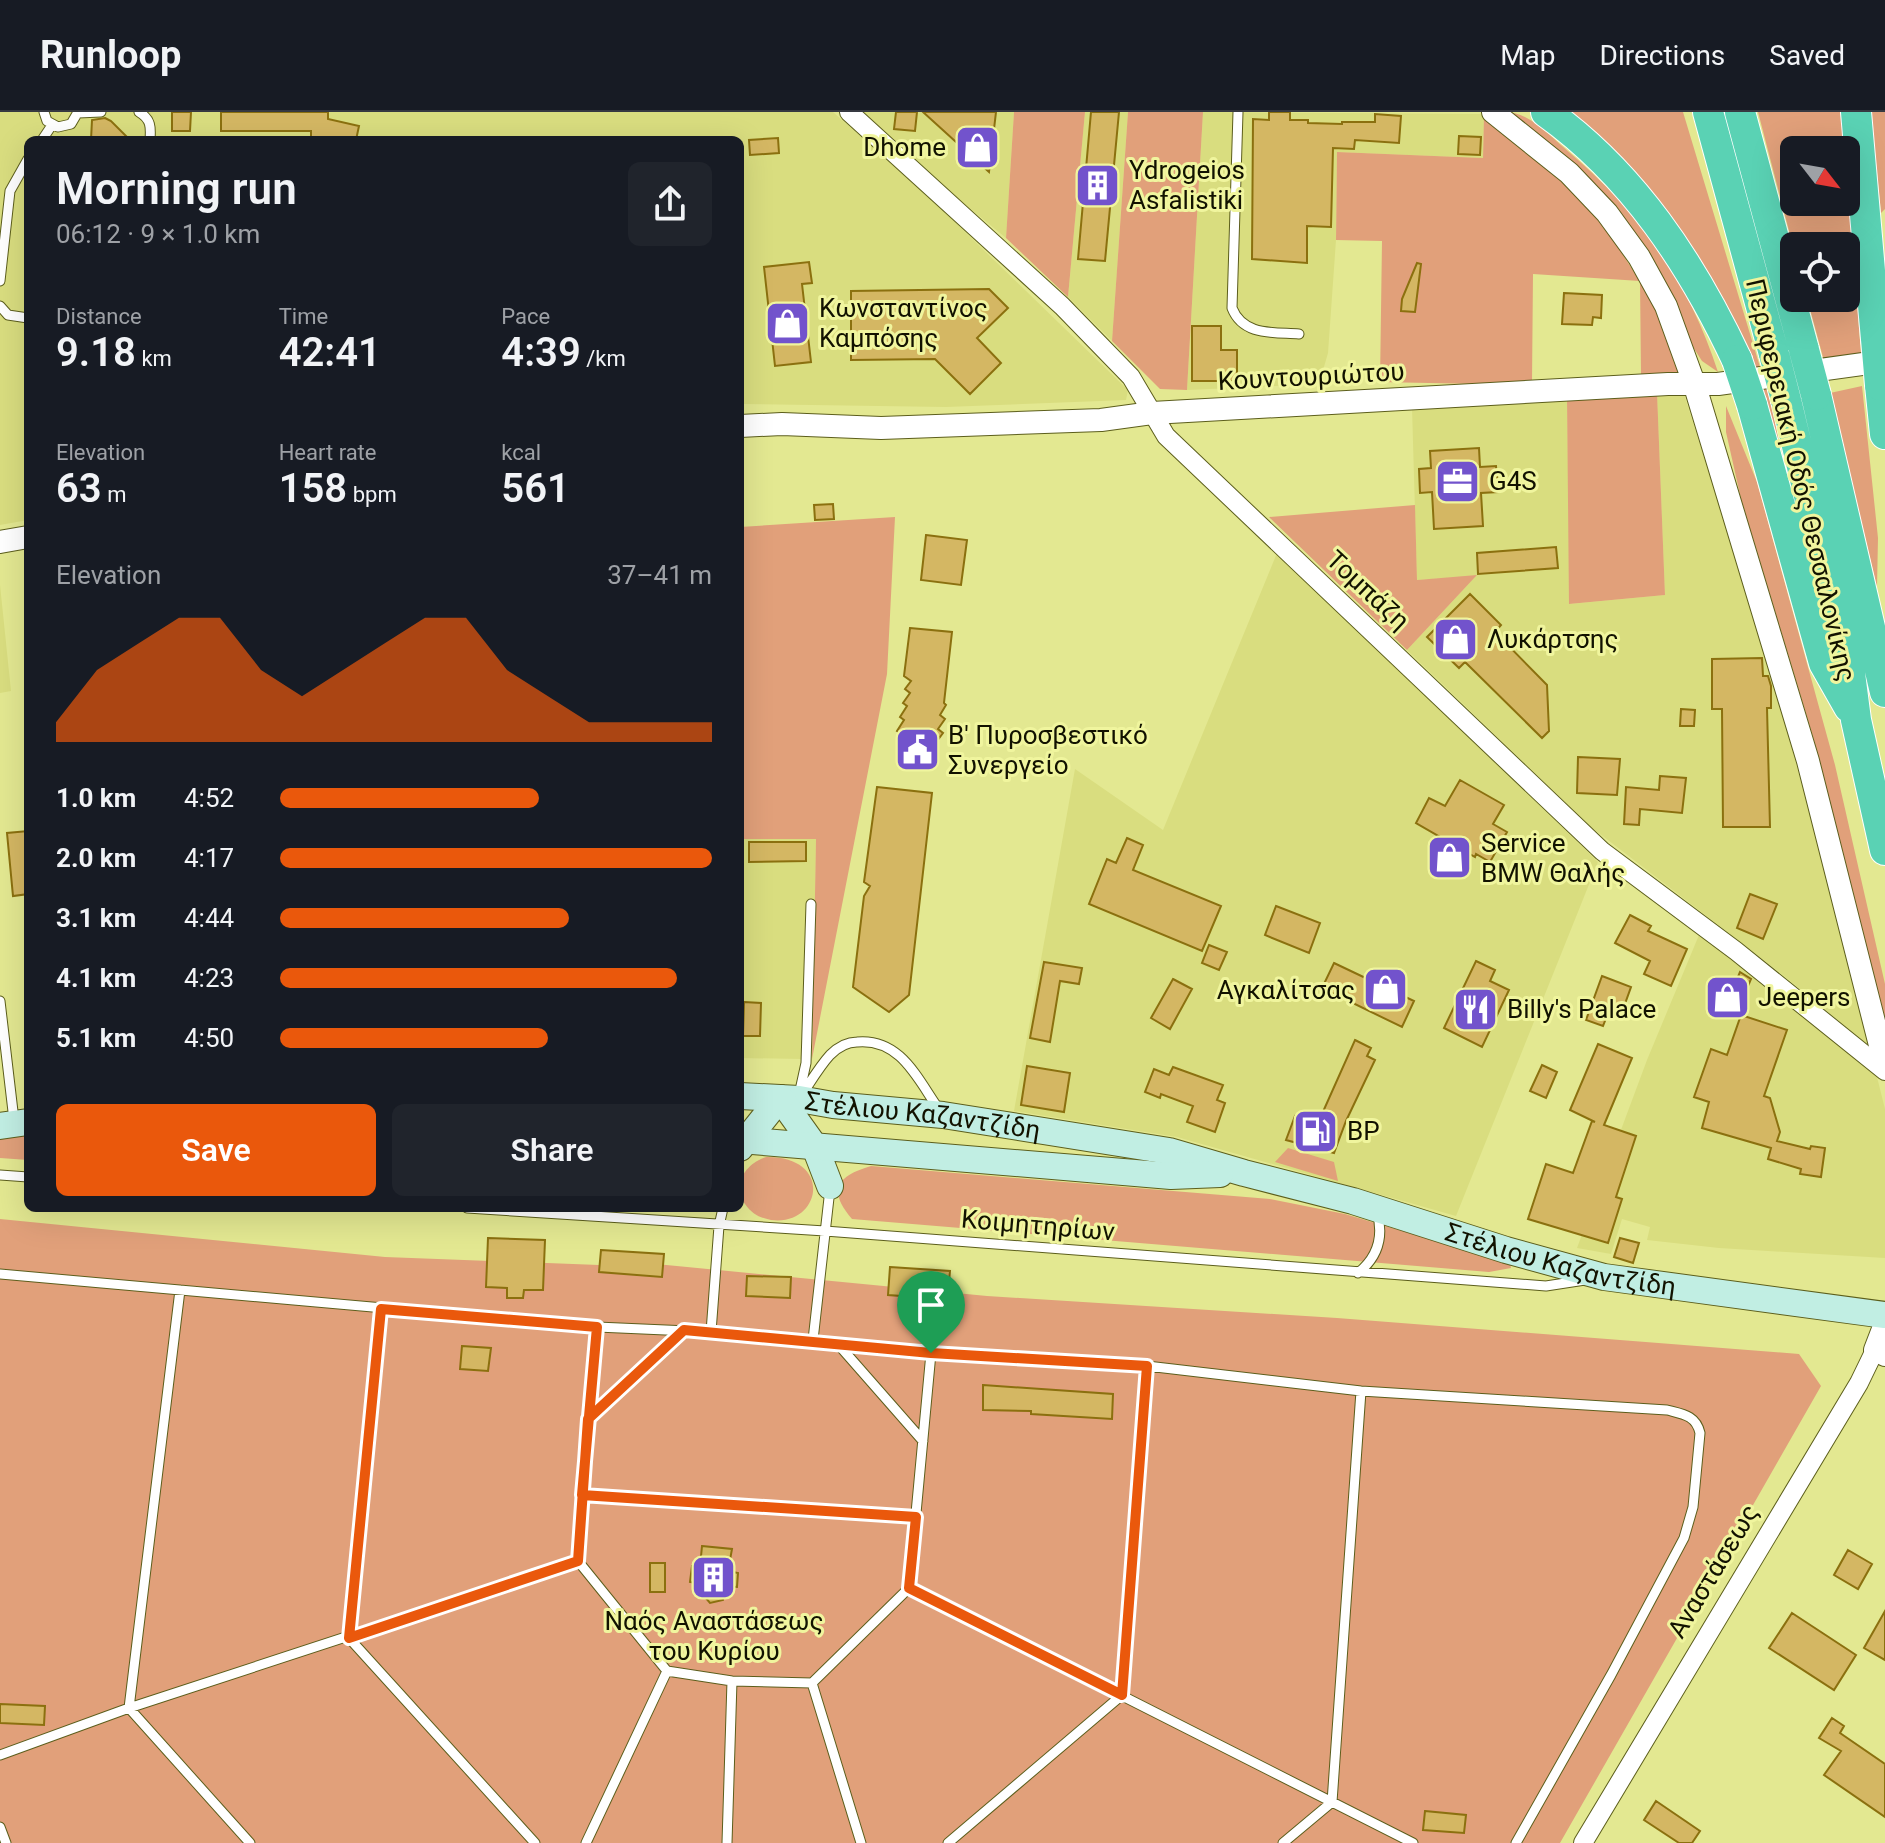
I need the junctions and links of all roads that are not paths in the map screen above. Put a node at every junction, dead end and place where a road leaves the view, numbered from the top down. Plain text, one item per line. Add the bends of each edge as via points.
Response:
1 (44, 112) edge
2 (78, 112) edge
3 (101, 112) edge
4 (139, 112) edge
5 (849, 112) edge
6 (1238, 112) edge
7 (1493, 112) edge
8 (1546, 112) edge
9 (1708, 112) edge
10 (1740, 112) edge
11 (1856, 112) edge
12 (52, 125) junction
13 (45, 136) edge
14 (150, 136) edge
15 (24, 166) edge
16 (0, 281) edge
17 (0, 306) edge
18 (24, 317) edge
19 (1299, 334) dead end
20 (1882, 349) edge
21 (1694, 383) junction
22 (1152, 413) junction
23 (744, 426) edge
24 (1885, 434) edge
25 (24, 538) edge
26 (0, 542) edge
27 (1885, 692) edge
28 (1856, 720) junction
29 (1885, 850) edge
30 (811, 904) dead end
31 (0, 1001) edge
32 (1885, 1068) edge
33 (744, 1096) edge
34 (789, 1098) junction
35 (943, 1115) junction
36 (14, 1124) edge
37 (744, 1140) edge
38 (744, 1142) edge
39 (815, 1147) junction
40 (876, 1149) junction
41 (1244, 1173) junction
42 (0, 1175) edge
43 (24, 1177) edge
44 (830, 1186) junction
45 (1376, 1208) junction
46 (523, 1212) edge
47 (722, 1212) edge
48 (719, 1226) junction
49 (825, 1231) junction
50 (1358, 1273) junction
51 (0, 1274) edge
52 (1604, 1277) junction
53 (180, 1290) junction
54 (381, 1309) junction
55 (1885, 1315) edge
56 (1885, 1324) edge
57 (597, 1327) junction
58 (684, 1330) junction
59 (711, 1332) junction
60 (813, 1340) junction
61 (837, 1343) junction
62 (1880, 1352) edge
63 (931, 1353) junction
64 (1147, 1366) junction
65 (1361, 1391) junction
66 (588, 1419) junction
67 (923, 1441) junction
68 (582, 1495) junction
69 (916, 1517) junction
70 (578, 1561) junction
71 (909, 1588) junction
72 (349, 1638) junction
73 (667, 1671) junction
74 (732, 1681) junction
75 (812, 1683) junction
76 (1122, 1695) junction
77 (129, 1708) junction
78 (0, 1755) edge
79 (1332, 1802) junction
80 (0, 1827) edge
81 (6, 1843) edge
82 (250, 1843) edge
83 (535, 1843) edge
84 (586, 1843) edge
85 (727, 1843) edge
86 (861, 1843) edge
87 (948, 1843) edge
88 (1283, 1843) edge
89 (1413, 1843) edge
90 (1516, 1843) edge
91 (1583, 1843) edge

1 - 12 lane
2 - 3 lane
2 - 12 lane via 65,127
4 - 14 lane via 151,126
5 - 22 street, Τομπάζη via 1062,306 1131,377
6 - 19 lane via 1232,308 1245,326
7 - 21 street via 1569,173 1607,213 1666,306
8 - 28 highway, bridge via 1592,149 1639,199 1711,307 1752,405 1824,663
9 - 28 highway, Περιφερειακή Οδός Θεσσαλονίκης, bridge via 1786,400 1848,658
10 - 27 highway, Περιφερειακή Οδός Θεσσαλονίκης, bridge via 1816,395
11 - 20 highway
12 - 13 lane
15 - 16 lane via 10,191
17 - 18 lane via 8,315
20 - 21 street, Κουντουριώτου via 1718,384
20 - 24 highway
21 - 22 street, Κουντουριώτου
21 - 32 street via 1808,761
22 - 23 street, Κουντουριώτου via 1101,420 881,428
22 - 32 street, Τομπάζη via 1166,436 1602,851
25 - 26 street
28 - 29 highway, Περιφερειακή Οδός Θεσσαλονίκης
30 - 34 lane via 806,1063
31 - 36 lane
33 - 34 main road, Στέλιου Καζαντζίδη
34 - 35 main road, Στέλιου Καζαντζίδη
34 - 35 lane via 838,1048 866,1041 898,1053
34 - 37 main road
34 - 39 main road
35 - 41 main road, Στέλιου Καζαντζίδη via 1169,1151
38 - 39 main road, Στέλιου Καζαντζίδη
39 - 40 main road, Στέλιου Καζαντζίδη
39 - 44 main road
40 - 41 main road, Στέλιου Καζαντζίδη via 1171,1176
40 - 44 main road via 848,1161
41 - 45 main road, Στέλιου Καζαντζίδη
42 - 43 lane
44 - 49 lane
45 - 50 lane via 1379,1243
45 - 52 main road, Στέλιου Καζαντζίδη
46 - 48 lane, Κοιμητηρίων
47 - 48 lane
48 - 49 lane, Κοιμητηρίων
48 - 59 lane
49 - 50 lane, Κοιμητηρίων
49 - 60 lane
50 - 52 lane, Κοιμητηρίων via 1546,1286
51 - 53 lane
52 - 55 main road, Στέλιου Καζαντζίδη
53 - 54 lane
53 - 77 lane
54 - 57 lane
54 - 72 lane
56 - 62 street, Αναστάσεως
57 - 58 lane
57 - 66 lane
58 - 59 lane
58 - 66 lane
59 - 60 lane
60 - 61 lane
61 - 63 lane
61 - 67 lane
62 - 91 street, Αναστάσεως
63 - 64 lane
63 - 67 lane
64 - 65 lane
64 - 76 lane
65 - 79 lane
65 - 90 lane via 1667,1410 1691,1417 1699,1427 1693,1507 1684,1538
66 - 68 lane
67 - 69 lane
68 - 69 lane
68 - 70 lane
69 - 71 lane
70 - 72 lane
70 - 73 lane
71 - 75 lane
71 - 76 lane
72 - 77 lane
72 - 83 lane
73 - 74 lane
73 - 84 lane
74 - 75 lane
74 - 85 lane
75 - 86 lane
76 - 79 lane
76 - 87 lane
77 - 78 lane
77 - 82 lane
79 - 88 lane
79 - 89 lane
80 - 81 lane

